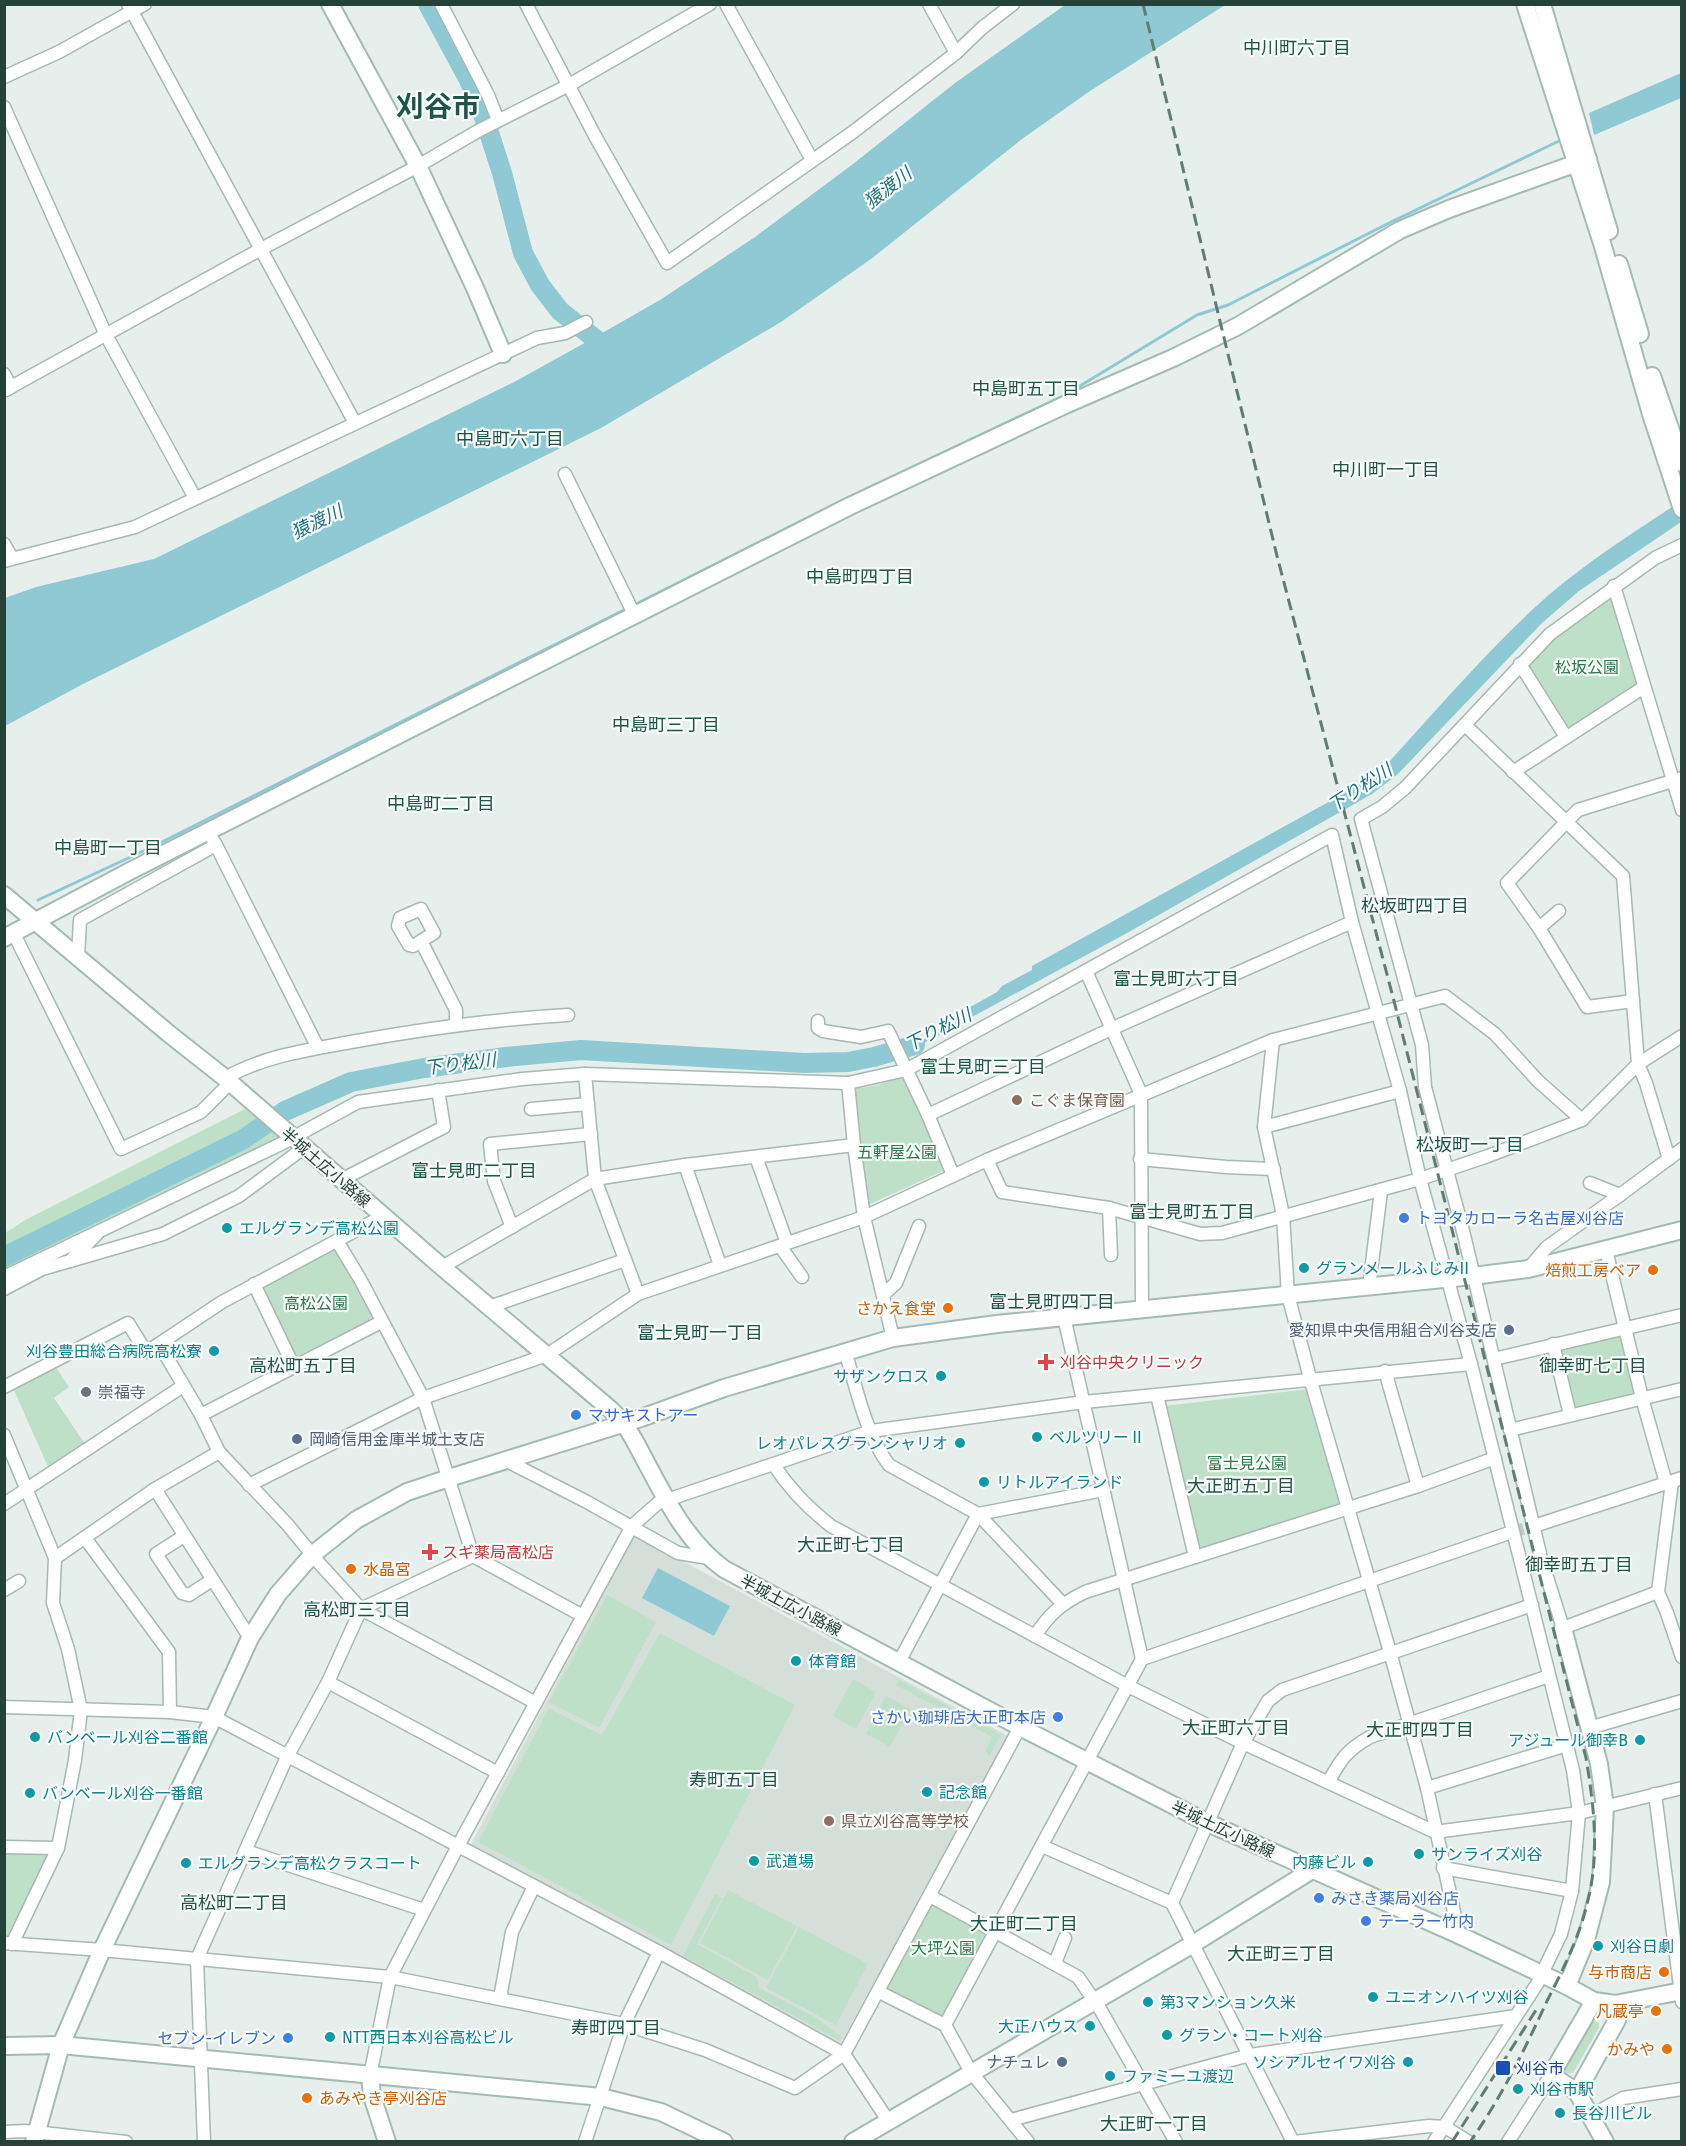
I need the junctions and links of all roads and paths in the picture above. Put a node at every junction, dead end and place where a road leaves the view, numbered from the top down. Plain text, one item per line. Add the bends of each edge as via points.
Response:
1 (145, 4) edge
2 (330, 4) edge
3 (441, 4) edge
4 (526, 4) edge
5 (710, 4) edge
6 (726, 4) edge
7 (929, 4) edge
8 (1013, 4) edge
9 (1525, 4) edge
10 (1542, 4) edge
11 (130, 8) edge
12 (956, 54) junction
13 (4, 77) edge
14 (569, 86) junction
15 (4, 107) edge
16 (498, 120) junction
17 (1569, 120) junction
18 (812, 160) junction
19 (1582, 161) junction
20 (418, 166) junction
21 (261, 249) junction
22 (586, 322) dead end
23 (106, 335) junction
24 (502, 354) junction
25 (4, 374) edge
26 (8, 388) edge
27 (355, 423) junction
28 (1682, 463) edge
29 (565, 474) dead end
30 (195, 498) junction
31 (1682, 509) edge
32 (4, 544) edge
33 (1682, 545) edge
34 (8, 560) edge
35 (1614, 586) junction
36 (634, 615) junction
37 (1520, 664) junction
38 (1644, 687) junction
39 (1465, 725) junction
40 (1566, 737) junction
41 (1513, 772) junction
42 (1677, 779) edge
43 (1682, 810) edge
44 (1567, 822) junction
45 (212, 838) junction
46 (130, 871) junction
47 (140, 886) junction
48 (4, 895) edge
49 (1559, 911) dead end
50 (38, 922) junction
51 (1352, 922) junction
52 (1539, 928) junction
53 (9, 936) edge
54 (421, 942) dead end
55 (78, 957) junction
56 (1086, 971) junction
57 (1633, 1001) junction
58 (1410, 1004) junction
59 (1377, 1014) junction
60 (568, 1015) dead end
61 (818, 1021) dead end
62 (456, 1024) junction
63 (1111, 1029) junction
64 (1682, 1036) edge
65 (1273, 1040) junction
66 (318, 1048) junction
67 (1638, 1064) junction
68 (905, 1067) junction
69 (585, 1074) junction
70 (227, 1080) junction
71 (848, 1083) junction
72 (438, 1090) junction
73 (1400, 1090) junction
74 (1141, 1094) junction
75 (588, 1104) junction
76 (531, 1109) dead end
77 (928, 1115) junction
78 (1582, 1120) junction
79 (1264, 1127) junction
80 (591, 1134) junction
81 (297, 1140) junction
82 (854, 1145) junction
83 (1682, 1149) edge
84 (756, 1157) junction
85 (1140, 1159) junction
86 (1669, 1159) junction
87 (987, 1160) junction
88 (685, 1165) junction
89 (1274, 1169) junction
90 (1447, 1170) junction
91 (953, 1175) junction
92 (595, 1179) junction
93 (1420, 1179) junction
94 (341, 1180) junction
95 (1590, 1183) dead end
96 (1381, 1191) junction
97 (1620, 1195) junction
98 (1109, 1208) junction
99 (1283, 1215) junction
100 (383, 1216) junction
101 (1140, 1216) junction
102 (864, 1217) junction
103 (920, 1226) dead end
104 (104, 1227) junction
105 (512, 1227) junction
106 (1682, 1230) edge
107 (337, 1241) junction
108 (784, 1244) junction
109 (1546, 1247) junction
110 (1606, 1250) junction
111 (1112, 1255) dead end
112 (625, 1260) junction
113 (70, 1261) junction
114 (1559, 1262) junction
115 (720, 1265) junction
116 (442, 1267) junction
117 (1528, 1269) junction
118 (4, 1276) edge
119 (1473, 1276) junction
120 (802, 1277) dead end
121 (1447, 1279) junction
122 (254, 1284) junction
123 (1370, 1287) junction
124 (4, 1289) edge
125 (638, 1294) junction
126 (883, 1295) junction
127 (1288, 1295) junction
128 (489, 1307) junction
129 (1142, 1310) junction
130 (1682, 1315) edge
131 (1065, 1317) junction
132 (381, 1322) junction
133 (1625, 1328) junction
134 (893, 1338) junction
135 (159, 1344) junction
136 (1553, 1344) junction
137 (845, 1351) junction
138 (547, 1355) junction
139 (1494, 1359) junction
140 (1471, 1364) junction
141 (294, 1367) junction
142 (1385, 1371) junction
143 (1310, 1378) junction
144 (183, 1386) junction
145 (4, 1387) edge
146 (1682, 1389) edge
147 (1157, 1395) junction
148 (423, 1398) junction
149 (1642, 1398) junction
150 (1084, 1402) junction
151 (201, 1415) junction
152 (1570, 1415) junction
153 (624, 1423) junction
154 (1510, 1430) junction
155 (871, 1431) junction
156 (4, 1435) edge
157 (219, 1452) junction
158 (1495, 1458) junction
159 (507, 1461) junction
160 (774, 1465) junction
161 (449, 1478) junction
162 (1673, 1481) edge
163 (249, 1485) junction
164 (1418, 1486) junction
165 (27, 1489) junction
166 (155, 1489) junction
167 (1104, 1490) junction
168 (667, 1499) junction
169 (4, 1504) edge
170 (1348, 1507) junction
171 (978, 1514) junction
172 (632, 1526) junction
173 (1534, 1526) junction
174 (1512, 1532) junction
175 (184, 1536) junction
176 (85, 1538) junction
177 (312, 1555) junction
178 (473, 1556) junction
179 (1195, 1557) junction
180 (55, 1558) junction
181 (709, 1558) junction
182 (212, 1580) junction
183 (1124, 1580) junction
184 (19, 1581) dead end
185 (1368, 1581) junction
186 (939, 1586) junction
187 (4, 1590) edge
188 (1658, 1592) junction
189 (1062, 1603) junction
190 (1532, 1605) junction
191 (361, 1609) junction
192 (583, 1616) junction
193 (1563, 1628) junction
194 (1035, 1636) junction
195 (249, 1638) junction
196 (1390, 1652) junction
197 (1682, 1657) edge
198 (1142, 1659) junction
199 (899, 1662) junction
200 (1549, 1676) junction
201 (328, 1682) junction
202 (1128, 1686) junction
203 (1682, 1701) edge
204 (536, 1703) junction
205 (4, 1707) edge
206 (81, 1710) junction
207 (170, 1712) junction
208 (214, 1717) junction
209 (1408, 1723) junction
210 (1020, 1727) junction
211 (1589, 1728) junction
212 (1243, 1743) junction
213 (1567, 1745) junction
214 (287, 1757) junction
215 (1086, 1762) junction
216 (498, 1773) junction
217 (1329, 1781) junction
218 (1427, 1788) junction
219 (1682, 1788) edge
220 (1655, 1794) junction
221 (1605, 1807) junction
222 (1579, 1813) junction
223 (1208, 1823) junction
224 (1435, 1832) junction
225 (458, 1846) junction
226 (1042, 1846) junction
227 (4, 1847) edge
228 (58, 1848) junction
229 (246, 1851) junction
230 (1443, 1868) junction
231 (1312, 1870) junction
232 (534, 1886) junction
233 (1572, 1891) junction
234 (930, 1896) junction
235 (1172, 1903) junction
236 (424, 1910) junction
237 (996, 1931) junction
238 (1459, 1935) junction
239 (1065, 1938) dead end
240 (8, 1944) edge
241 (1193, 1944) junction
242 (102, 1950) junction
243 (659, 1952) junction
244 (197, 1959) junction
245 (1054, 1962) junction
246 (1542, 1975) junction
247 (390, 1977) junction
248 (1567, 1986) junction
249 (879, 1992) junction
250 (1681, 1995) edge
251 (500, 1998) junction
252 (1095, 2001) junction
253 (1594, 2001) junction
254 (1615, 2004) junction
255 (1516, 2016) junction
256 (624, 2024) junction
257 (945, 2025) junction
258 (62, 2045) junction
259 (4, 2046) edge
260 (844, 2054) junction
261 (1250, 2055) junction
262 (200, 2057) junction
263 (972, 2072) junction
264 (1551, 2075) junction
265 (370, 2076) junction
266 (1143, 2084) junction
267 (1682, 2089) edge
268 (1577, 2092) junction
269 (601, 2097) junction
270 (1590, 2116) junction
271 (1011, 2120) junction
272 (889, 2122) junction
273 (1444, 2127) junction
274 (4, 2132) edge
275 (35, 2137) edge
276 (1432, 2141) edge
277 (126, 2142) edge
278 (204, 2142) edge
279 (387, 2142) edge
280 (585, 2142) edge
281 (724, 2142) edge
282 (853, 2142) edge
283 (1029, 2142) edge
284 (1176, 2142) edge
285 (1293, 2142) edge
286 (1469, 2142) edge
287 (1508, 2142) edge
288 (1605, 2142) edge

1 - 11 street
2 - 20 street
3 - 16 street
4 - 14 street
5 - 14 street
6 - 18 street
7 - 12 street
8 - 12 street
9 - 17 street
10 - 17 street
11 - 13 street via 59,52
11 - 21 street
12 - 18 street
14 - 16 street
14 - 18 street via 667,263
15 - 23 street
16 - 20 street
17 - 19 street
19 - 28 street
19 - 31 street via 1602,243
19 - 36 street via 1400,230 1219,335 848,507
20 - 21 street
20 - 24 street
21 - 23 street
21 - 27 street
22 - 24 street
23 - 26 street
23 - 30 street
24 - 27 street
25 - 26 street
27 - 30 street
29 - 36 street
30 - 34 street via 135,526
32 - 34 street
33 - 35 street
35 - 37 street via 1550,634
35 - 38 street
36 - 45 street
37 - 39 street
37 - 40 street
38 - 40 street
38 - 42 street
39 - 41 street
39 - 58 street via 1405,788 1360,819
40 - 41 street
41 - 44 street
42 - 43 street
42 - 44 street via 1578,810
44 - 52 street via 1507,883
44 - 57 street via 1623,876
45 - 46 street
45 - 47 street
45 - 66 street
46 - 47 street
46 - 50 street
47 - 55 street via 80,920
48 - 50 street, 半城土広小路線
49 - 52 street
50 - 53 street
50 - 55 street, 半城土広小路線
51 - 56 street via 1332,835
51 - 59 street
51 - 63 street
52 - 57 street via 1587,1007
53 - 70 street via 121,1149 201,1112
54 - 62 street via 456,1010
55 - 70 street, 半城土広小路線
56 - 63 street
56 - 68 street
57 - 67 street
58 - 59 street
58 - 78 street via 1445,996 1495,1034 1538,1081
58 - 90 street via 1422,1046 1425,1087
59 - 65 street
59 - 73 street
60 - 62 street
61 - 68 street via 818,1028 823,1031 861,1037 888,1031
62 - 66 street
63 - 74 street
63 - 77 street
64 - 67 street
65 - 74 street
65 - 79 street
66 - 70 street via 242,1068
67 - 78 street
67 - 86 street
68 - 71 street
68 - 77 street
69 - 71 street
69 - 72 street
69 - 75 street
70 - 81 street, 半城土広小路線
71 - 82 street
72 - 81 street via 358,1102
72 - 94 street via 444,1127
73 - 79 street
73 - 93 street
74 - 85 street
74 - 87 street
75 - 76 street
75 - 80 street
77 - 91 street
78 - 90 street
79 - 89 street
80 - 92 street
80 - 105 street via 490,1144 494,1181
81 - 94 street, 半城土広小路線
81 - 104 street
81 - 113 street via 239,1196 163,1233
82 - 84 street
82 - 102 street
83 - 86 street
84 - 88 street
84 - 108 street
85 - 89 street
85 - 101 street
86 - 97 street
87 - 91 street
87 - 98 street via 1002,1192
88 - 92 street
88 - 115 street
89 - 99 street
90 - 93 street
90 - 119 street
91 - 102 street
92 - 105 street
92 - 112 street
93 - 96 street
93 - 121 street
94 - 100 street, 半城土広小路線
95 - 97 street
96 - 99 street
96 - 123 street
97 - 109 street
98 - 101 street
98 - 111 street
99 - 101 street via 1222,1233 1200,1234
99 - 127 street
100 - 107 street
100 - 116 street, 半城土広小路線
101 - 129 street
102 - 108 street
102 - 126 street
103 - 126 street via 896,1283
104 - 113 street
104 - 118 street
105 - 116 street
106 - 110 street
107 - 122 street
107 - 132 street
108 - 115 street
108 - 120 street
109 - 114 street via 1548,1260
109 - 117 street
110 - 114 street
110 - 133 street
112 - 125 street
112 - 128 street
113 - 124 street via 42,1269
114 - 117 street
115 - 125 street
116 - 128 street, 半城土広小路線
117 - 119 street
119 - 121 street
119 - 139 street
121 - 123 street
121 - 140 street
122 - 135 street
122 - 141 street
123 - 127 street
125 - 138 street
126 - 134 street
127 - 129 street
127 - 143 street
128 - 138 street, 半城土広小路線
129 - 131 street
130 - 133 street
131 - 134 street
131 - 150 street
132 - 141 street
132 - 148 street
133 - 136 street
133 - 149 street
134 - 137 street
135 - 144 street
135 - 145 street via 146,1352 128,1323
136 - 139 street
136 - 152 street
137 - 153 street
137 - 155 street
138 - 148 street
138 - 153 street, 半城土広小路線
139 - 154 street
140 - 142 street
140 - 158 street
141 - 151 street
142 - 143 street
142 - 164 street
143 - 147 street
143 - 170 street
144 - 151 street
144 - 165 street
146 - 149 street
147 - 150 street
147 - 179 street
148 - 161 street
148 - 163 street
149 - 152 street
149 - 162 street
150 - 155 street
150 - 167 street
151 - 157 street
152 - 154 street
153 - 159 street
153 - 168 street, 半城土広小路線
154 - 173 street
155 - 160 street
155 - 171 street via 889,1465
156 - 165 street
157 - 163 street
157 - 166 street
158 - 164 street
158 - 174 street
159 - 161 street
159 - 172 street
160 - 168 street
160 - 186 street via 800,1500 831,1526
161 - 177 street via 407,1492 356,1520
161 - 178 street
162 - 173 street
162 - 188 street
163 - 177 street
164 - 170 street
165 - 169 street
165 - 180 street
166 - 175 street
166 - 176 street
167 - 171 street
167 - 183 street
168 - 172 street
168 - 181 street, 半城土広小路線 via 686,1531
170 - 179 street
170 - 185 street
171 - 186 street
171 - 189 street
172 - 181 street via 678,1553
172 - 192 street
173 - 193 street
174 - 185 street
174 - 190 street
175 - 182 street
175 - 182 street via 156,1554 182,1593 189,1595
176 - 180 street
176 - 207 street via 169,1653
177 - 191 street
177 - 195 street via 278,1594
178 - 191 street
178 - 192 street
179 - 183 street
180 - 206 street via 53,1603
181 - 199 street, 半城土広小路線
182 - 195 street
183 - 189 street
183 - 198 street
184 - 187 street
185 - 196 street
185 - 198 street
186 - 194 street
186 - 199 street
188 - 193 street
188 - 197 street
189 - 194 street
190 - 196 street
190 - 200 street
191 - 201 street
191 - 204 street
192 - 204 street
193 - 211 street
194 - 202 street
195 - 208 street
196 - 209 street
196 - 212 street via 1282,1690 1268,1701
198 - 202 street
199 - 210 street, 半城土広小路線
200 - 209 street
200 - 213 street
201 - 214 street
201 - 216 street
202 - 212 street
202 - 215 street
203 - 211 street
204 - 216 street
205 - 206 street
206 - 207 street
206 - 228 street
207 - 208 street
208 - 214 street
208 - 242 street
209 - 217 street via 1354,1746 1343,1756
209 - 218 street
210 - 215 street, 半城土広小路線
210 - 234 street
211 - 221 street
212 - 217 street
212 - 223 street
213 - 218 street
213 - 222 street
214 - 225 street
214 - 229 street
215 - 223 street, 半城土広小路線
215 - 226 street
216 - 225 street
217 - 224 street
218 - 224 street
219 - 220 street
220 - 221 street
220 - 250 street
221 - 222 street
221 - 248 street via 1601,1882 1586,1940
222 - 224 street
222 - 233 street
223 - 231 street, 半城土広小路線
223 - 235 street
224 - 230 street
225 - 232 street
225 - 236 street
226 - 235 street
226 - 237 street
227 - 228 street
228 - 240 street
229 - 236 street
229 - 244 street
230 - 233 street
230 - 238 street
231 - 238 street, 半城土広小路線
231 - 241 street
232 - 243 street
232 - 251 street via 512,1932
233 - 246 street via 1561,1934
234 - 237 street
234 - 249 street
235 - 241 street
236 - 247 street
237 - 245 street
237 - 257 street
238 - 246 street, 半城土広小路線
239 - 245 street
240 - 242 street
241 - 252 street
241 - 261 street
242 - 244 street
242 - 258 street
243 - 256 street
243 - 260 street
244 - 247 street
244 - 262 street
245 - 252 street via 1078,1977
246 - 248 street, 半城土広小路線
246 - 255 street
247 - 251 street
247 - 265 street
248 - 253 street, 半城土広小路線
249 - 257 street
249 - 260 street
250 - 254 street
251 - 256 street
252 - 263 street
252 - 266 street
253 - 254 street
253 - 264 street
254 - 268 street via 1617,2020
255 - 261 street
255 - 273 street
256 - 260 street via 705,2050 795,2088
256 - 269 street
257 - 263 street
258 - 259 street
258 - 262 street
258 - 275 street
260 - 272 street
261 - 266 street
261 - 285 street
262 - 265 street
262 - 278 street
263 - 271 street
263 - 272 street
264 - 268 street
264 - 287 street
265 - 269 street
265 - 279 street via 372,2096
266 - 271 street
266 - 284 street
267 - 270 street via 1623,2098
268 - 270 street
269 - 280 street
269 - 281 street via 660,2112
270 - 288 street
271 - 283 street
272 - 282 street
273 - 276 street
273 - 285 street
273 - 286 street
274 - 275 street
275 - 277 street

